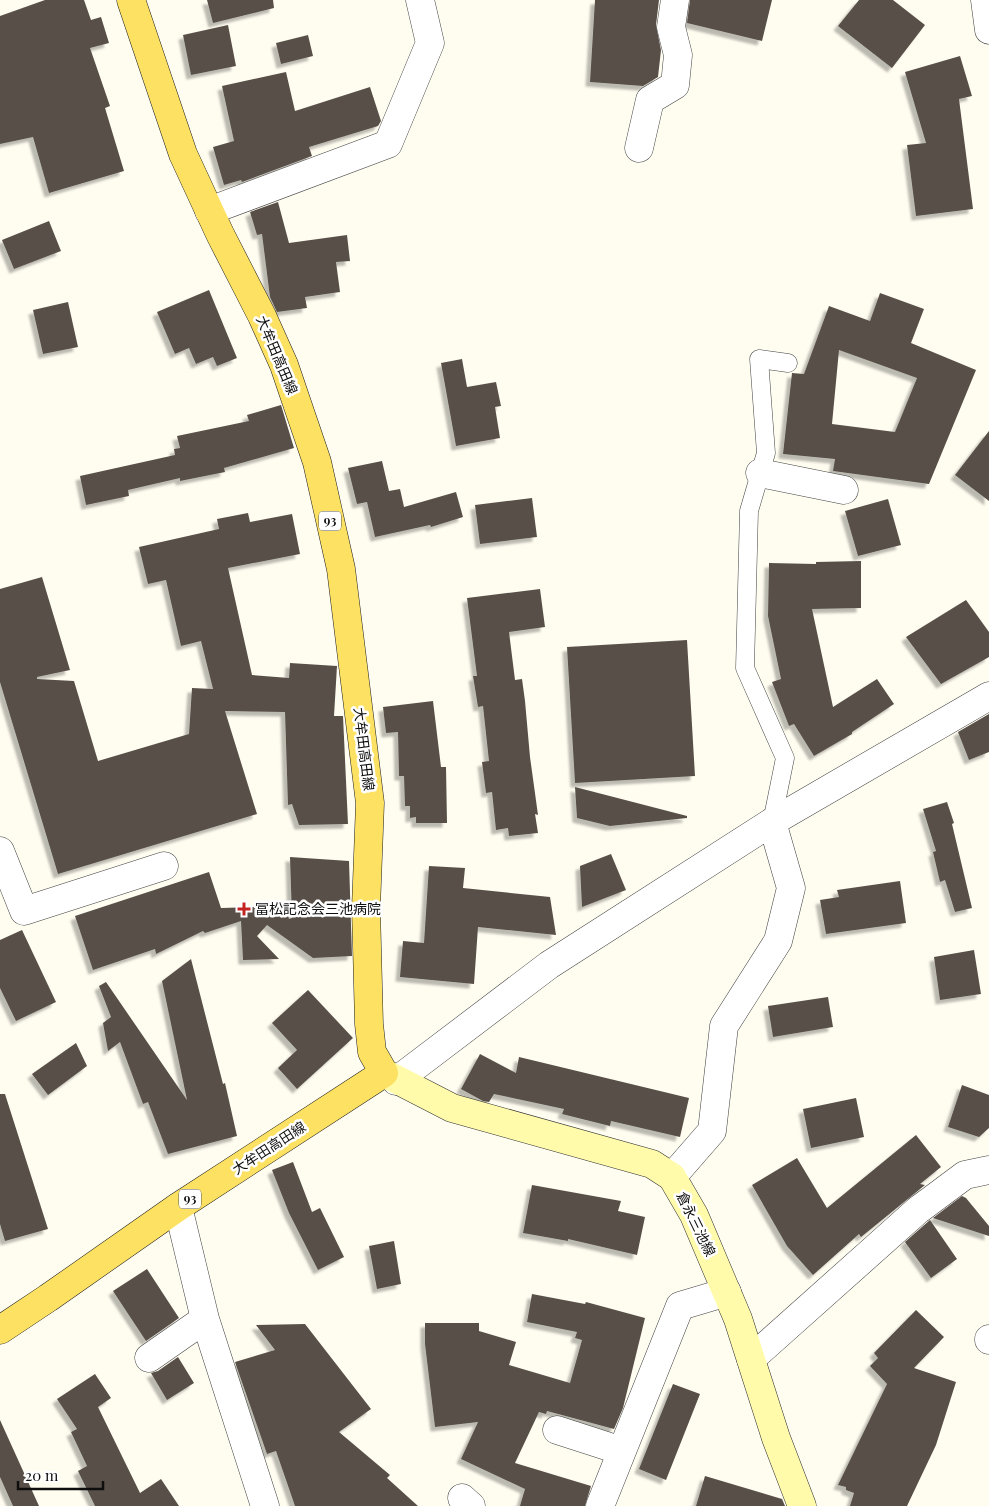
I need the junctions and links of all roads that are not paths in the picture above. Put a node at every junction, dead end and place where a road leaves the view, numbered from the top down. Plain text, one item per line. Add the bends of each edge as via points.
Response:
1 (131, 0) edge
2 (420, 0) edge
3 (675, 0) edge
4 (985, 0) edge
5 (989, 30) edge
6 (639, 148) dead end
7 (209, 211) junction
8 (788, 364) dead end
9 (760, 473) junction
10 (844, 490) dead end
11 (989, 696) edge
12 (772, 822) junction
13 (0, 851) edge
14 (164, 866) dead end
15 (390, 1077) junction
16 (989, 1170) edge
17 (672, 1177) junction
18 (178, 1207) junction
19 (727, 1292) junction
20 (205, 1319) junction
21 (0, 1330) edge
22 (149, 1358) dead end
23 (751, 1359) junction
24 (557, 1430) dead end
25 (622, 1451) junction
26 (266, 1506) edge
27 (600, 1506) edge
28 (802, 1506) edge

1 - 7 main road, 大牟田高田線 / 93 via 183,154
2 - 7 street via 430,43 388,144
3 - 6 street via 671,27 678,55 675,84 650,100
4 - 5 street
7 - 15 main road, 大牟田高田線 / 93 via 284,365 317,462 341,569 370,803 366,908 368,1024 372,1052
8 - 9 lane via 759,359 766,453
9 - 10 street
9 - 12 lane via 749,511 745,668 785,758
11 - 12 street
12 - 15 street via 549,966
12 - 17 street via 791,888 778,941 724,1026 712,1131
13 - 14 street via 24,911
15 - 17 main road, 倉永三池線 via 452,1108 652,1164
15 - 18 main road, 大牟田高田線 / 93
16 - 23 street via 965,1175 918,1210
17 - 19 main road, 倉永三池線 via 694,1215
18 - 20 street
18 - 21 main road, 大牟田高田線 / 93
19 - 23 main road, 倉永三池線
19 - 25 street via 680,1306
20 - 22 street
20 - 26 street
23 - 28 main road, 倉永三池線
24 - 25 street
25 - 27 street

